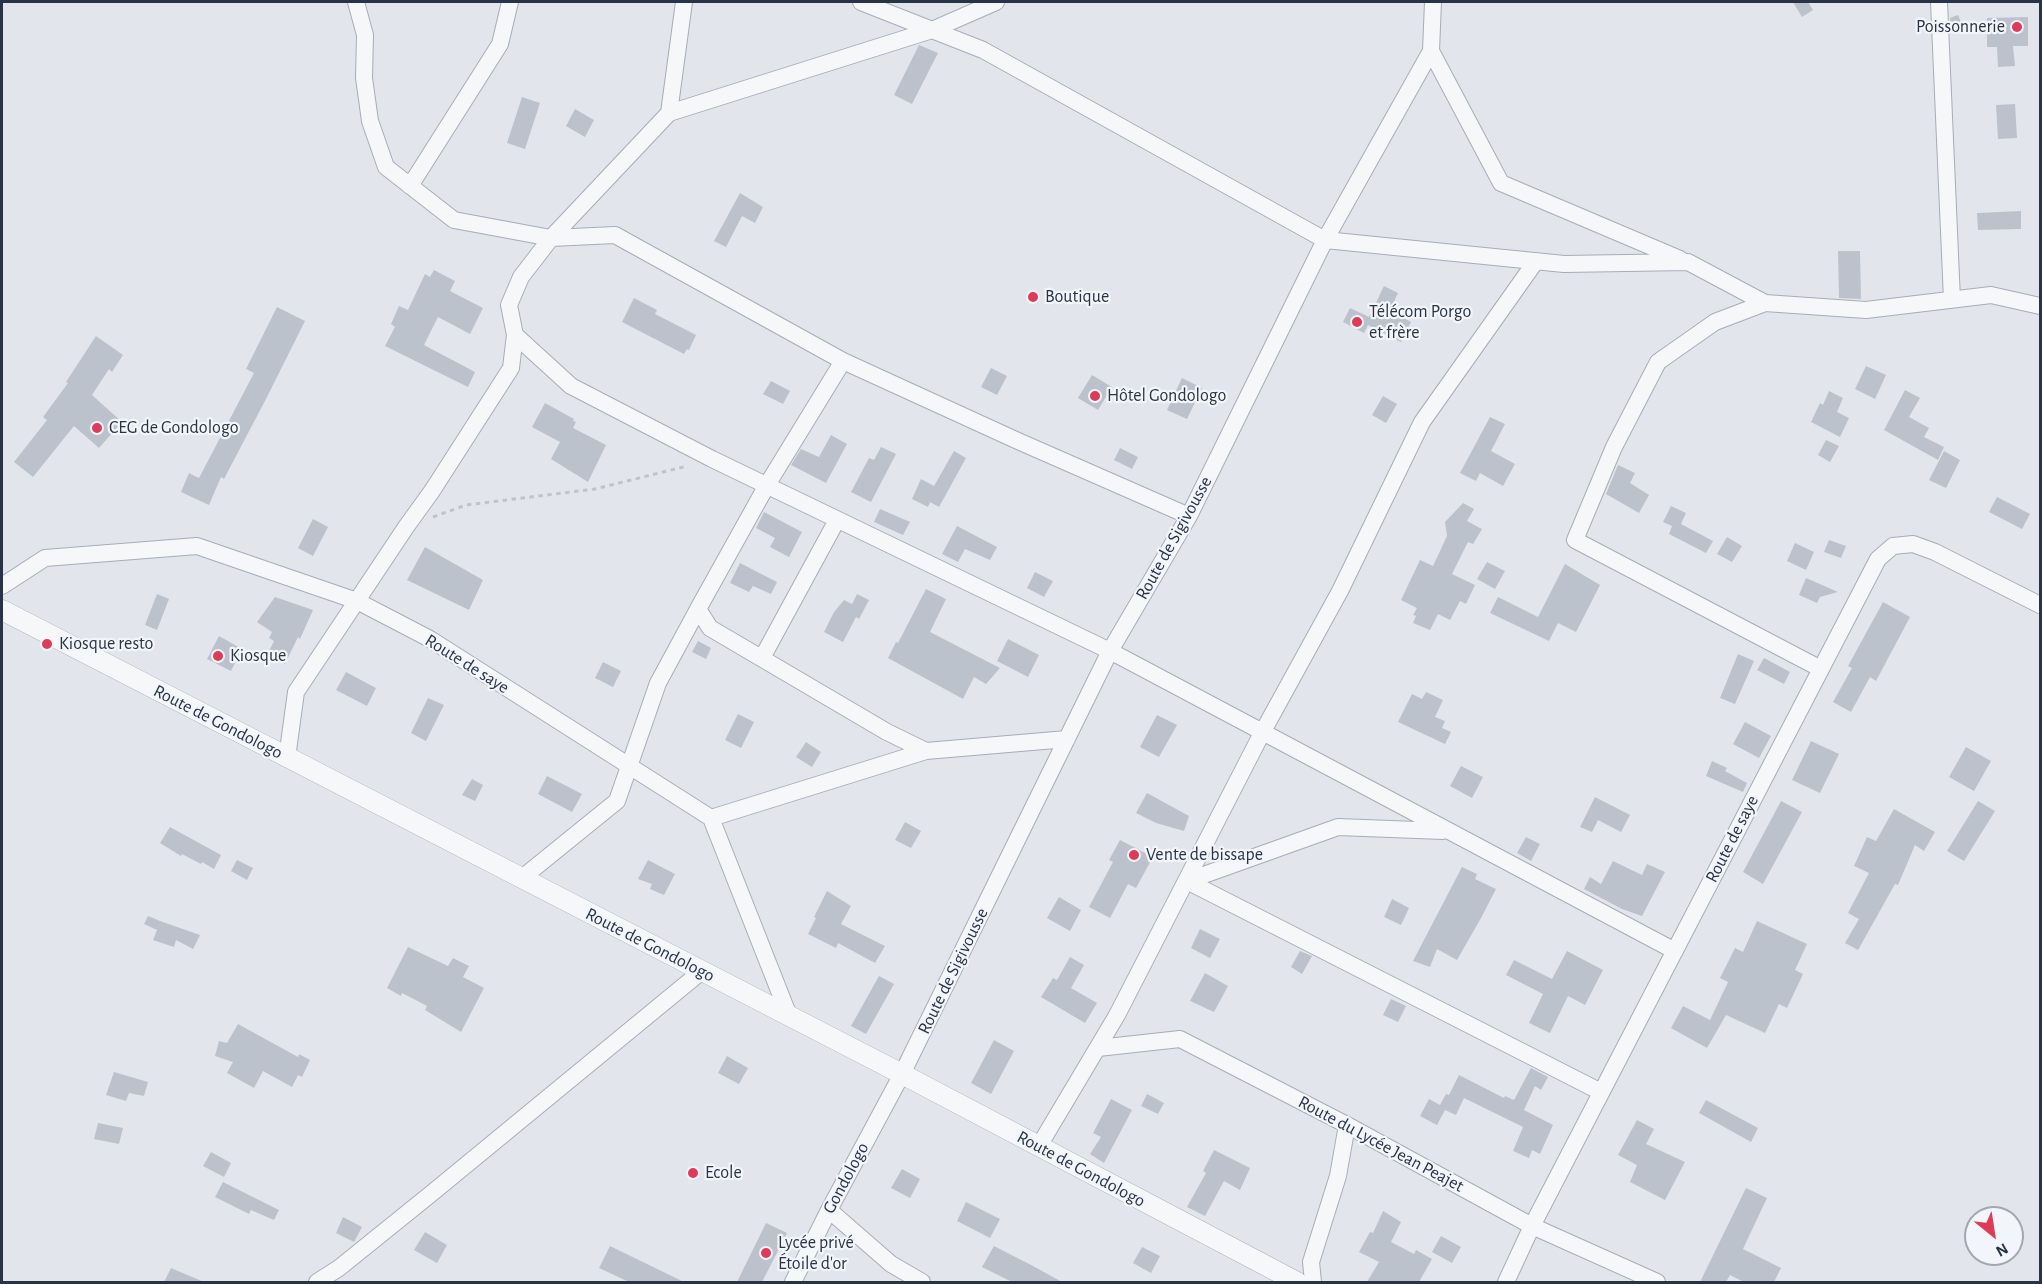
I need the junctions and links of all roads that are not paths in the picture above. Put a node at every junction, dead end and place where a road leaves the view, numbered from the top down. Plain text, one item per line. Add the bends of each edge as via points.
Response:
1 (356, 2) edge
2 (510, 2) edge
3 (684, 2) edge
4 (861, 2) edge
5 (996, 2) edge
6 (1433, 2) edge
7 (1939, 2) edge
8 (932, 30) junction
9 (1431, 51) junction
10 (669, 113) junction
11 (410, 186) junction
12 (551, 238) junction
13 (1325, 240) junction
14 (1536, 261) junction
15 (1688, 262) junction
16 (1952, 300) junction
17 (1765, 303) junction
18 (2040, 306) edge
19 (515, 335) junction
20 (843, 361) junction
21 (767, 485) junction
22 (1189, 516) junction
23 (837, 520) junction
24 (2, 586) edge
25 (357, 601) junction
26 (2040, 605) edge
27 (698, 609) junction
28 (2, 610) edge
29 (1110, 651) junction
30 (762, 658) junction
31 (1821, 669) junction
32 (1262, 733) junction
33 (1067, 739) junction
34 (926, 752) junction
35 (287, 758) junction
36 (629, 767) junction
37 (711, 818) junction
38 (1449, 831) junction
39 (522, 878) junction
40 (1187, 881) junction
41 (1675, 951) junction
42 (702, 971) junction
43 (789, 1016) junction
44 (1098, 1048) junction
45 (902, 1074) junction
46 (1601, 1092) junction
47 (1347, 1125) junction
48 (1039, 1146) junction
49 (828, 1210) junction
50 (1532, 1226) junction
51 (891, 1264) junction
52 (317, 1282) edge
53 (793, 1282) edge
54 (902, 1282) edge
55 (922, 1282) edge
56 (1297, 1282) edge
57 (1313, 1282) edge
58 (1506, 1282) edge
59 (1657, 1282) edge

1 - 11 street via 365,35 364,78 370,121 386,167
2 - 11 street via 500,44
3 - 10 street
4 - 8 street
5 - 8 street
6 - 9 street, Route de Sigivousse
7 - 16 street
8 - 10 street
8 - 13 street via 982,50
9 - 13 street, Route de Sigivousse
9 - 15 street via 1501,183
10 - 12 street
11 - 12 street via 454,220
12 - 19 street via 521,277 508,305
12 - 20 street via 615,235
13 - 14 street
13 - 22 street, Route de Sigivousse
14 - 15 street
14 - 32 street via 1422,422 1340,591
15 - 17 street
16 - 17 street via 1866,309
16 - 18 street via 1991,295
17 - 31 street via 1715,322 1658,362 1614,447 1575,540
19 - 21 street via 571,386
19 - 25 street via 511,368
20 - 21 street
20 - 22 street
21 - 23 street
21 - 27 street
22 - 29 street, Route de Sigivousse
23 - 29 street
23 - 30 street
24 - 25 street, Route de saye via 45,558 197,546
25 - 35 street via 296,692
25 - 36 street, Route de saye via 430,639
26 - 31 street, Route de saye via 1935,552 1913,544 1893,546 1878,559
27 - 30 street via 710,628
27 - 36 street via 658,683
28 - 35 street, Route de Gondologo
29 - 32 street
29 - 33 street, Route de Sigivousse
30 - 34 street
31 - 41 street, Route de saye
32 - 38 street
32 - 40 street
33 - 34 street
33 - 45 street, Route de Sigivousse
34 - 37 street
35 - 39 street, Route de Gondologo
36 - 37 street, Route de saye
36 - 39 street via 616,801
37 - 43 street
38 - 40 street via 1338,827
38 - 41 street
39 - 42 street, Route de Gondologo
40 - 44 street
40 - 46 street
41 - 46 street, Route de saye
42 - 43 street, Route de Gondologo
42 - 52 street via 432,1193
43 - 45 street, Route de Gondologo
44 - 47 street, Route du Lycée Jean Peajet via 1180,1039
44 - 48 street
45 - 48 street, Route de Gondologo
45 - 49 street, Gondologo
46 - 50 street, Route de saye
47 - 50 street, Route du Lycée Jean Peajet
47 - 57 street via 1338,1176 1311,1262
48 - 56 street, Route de Gondologo
49 - 51 street
49 - 53 street, Gondologo
50 - 58 street, Route de saye
50 - 59 street, Route du Lycée Jean Peajet
51 - 54 street
51 - 55 street

